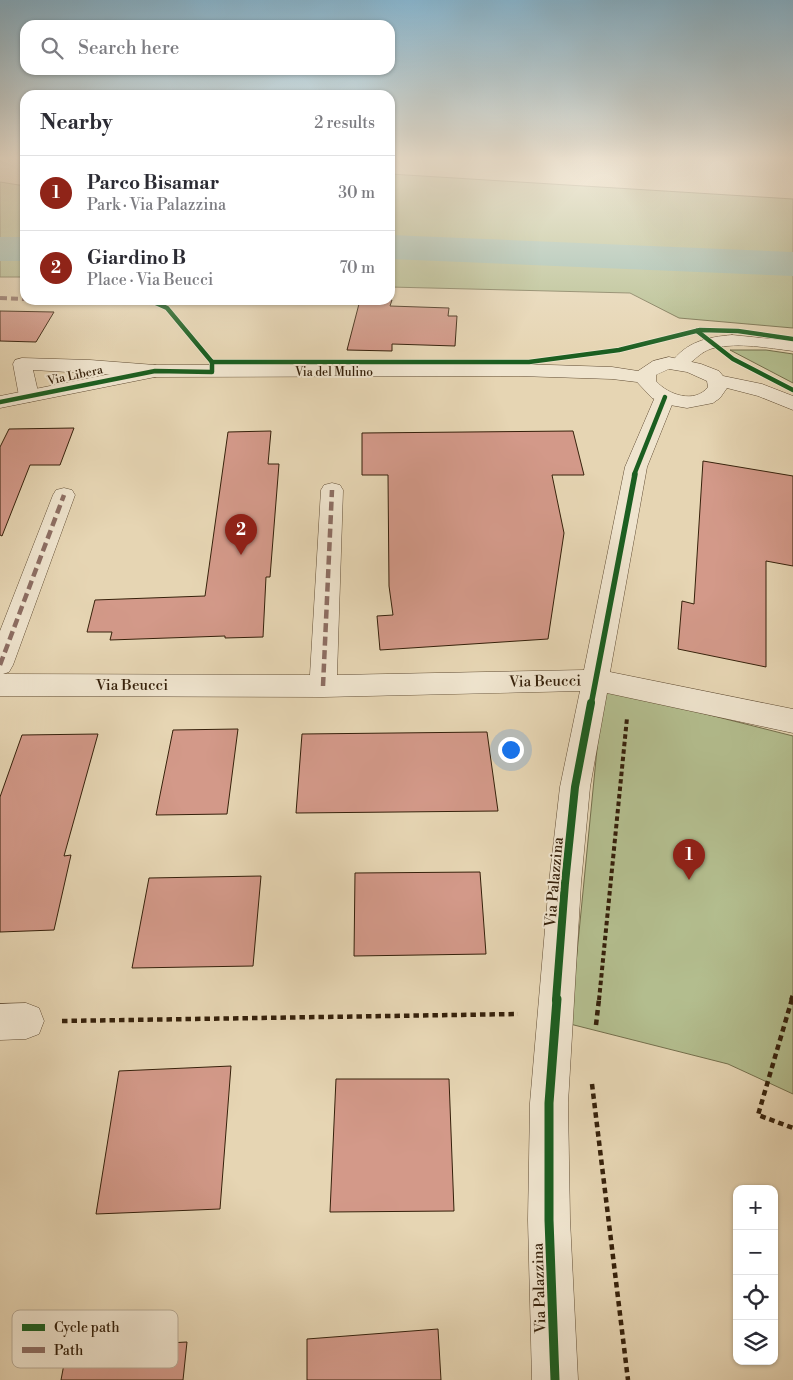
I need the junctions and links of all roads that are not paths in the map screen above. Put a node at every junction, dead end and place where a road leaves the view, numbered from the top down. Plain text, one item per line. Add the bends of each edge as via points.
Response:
1 (793, 346) edge
2 (680, 363) junction
3 (155, 371) junction
4 (716, 381) junction
5 (655, 388) junction
6 (29, 396) junction
7 (0, 402) edge
8 (793, 404) edge
9 (332, 490) dead end
10 (64, 495) dead end
11 (0, 665) edge
12 (595, 680) junction
13 (0, 685) edge
14 (323, 686) junction
15 (793, 721) edge
16 (555, 1380) edge

1 - 2 street via 731,340 706,343 685,354
2 - 4 street via 698,368
2 - 5 street via 669,363 647,372
3 - 5 street, Via del Mulino via 519,370 612,373
3 - 6 street, Via Libera
3 - 6 street, Via del Mulino via 15,364
4 - 5 street, Via del Mulino via 715,393 708,398 688,402
4 - 8 street via 751,387
5 - 12 street, Via Palazzina via 636,467
6 - 7 street, Via Libera
9 - 14 street
10 - 11 street
12 - 14 street, Via Beucci
12 - 15 street, Via Beucci
12 - 16 street, Via Palazzina via 575,786 549,1103 548,1220
13 - 14 street, Via Beucci

